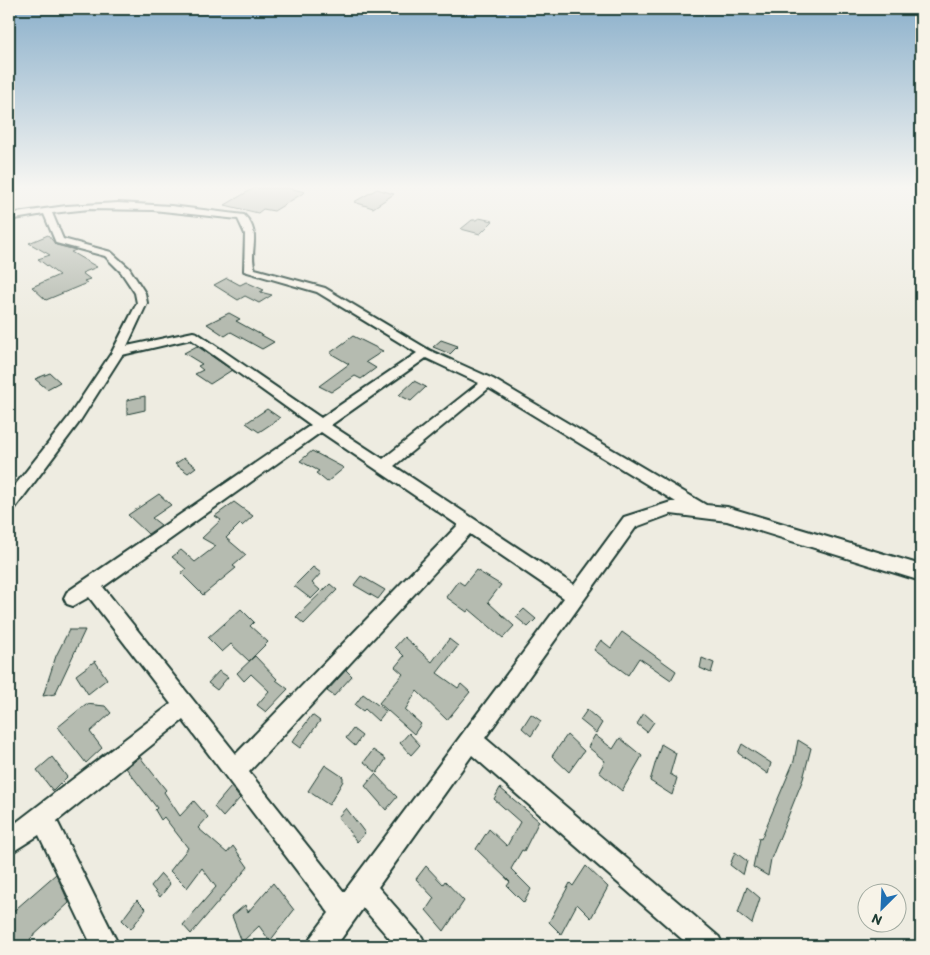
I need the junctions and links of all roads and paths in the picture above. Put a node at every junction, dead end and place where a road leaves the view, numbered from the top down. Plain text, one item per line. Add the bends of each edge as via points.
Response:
1 (56, 233) edge
2 (249, 233) edge
3 (118, 352) junction
4 (425, 354) junction
5 (488, 382) junction
6 (322, 425) junction
7 (383, 466) junction
8 (9, 504) edge
9 (706, 512) junction
10 (469, 524) junction
11 (921, 573) edge
12 (91, 585) junction
13 (576, 596) junction
14 (73, 598) dead end
15 (184, 706) junction
16 (471, 740) junction
17 (235, 771) junction
18 (42, 818) junction
19 (9, 842) edge
20 (362, 888) junction
21 (345, 913) junction
22 (106, 946) edge
23 (320, 946) edge
24 (413, 946) edge
25 (710, 946) edge

1 - 3 street via 59,241 108,254 125,270 140,293 142,303
2 - 4 street via 248,269 321,290
3 - 6 street via 193,335
3 - 8 street via 73,421
4 - 5 street
4 - 6 street
5 - 7 street
5 - 9 street
6 - 7 street
6 - 12 street
7 - 10 street
9 - 11 street via 727,514
9 - 13 street via 671,508 630,522
10 - 13 street
10 - 17 street
12 - 14 street
12 - 15 street
13 - 16 street
15 - 17 street
15 - 18 street
16 - 20 street
16 - 25 street
17 - 21 street
18 - 19 street
18 - 22 street
20 - 21 street
20 - 24 street
21 - 23 street

